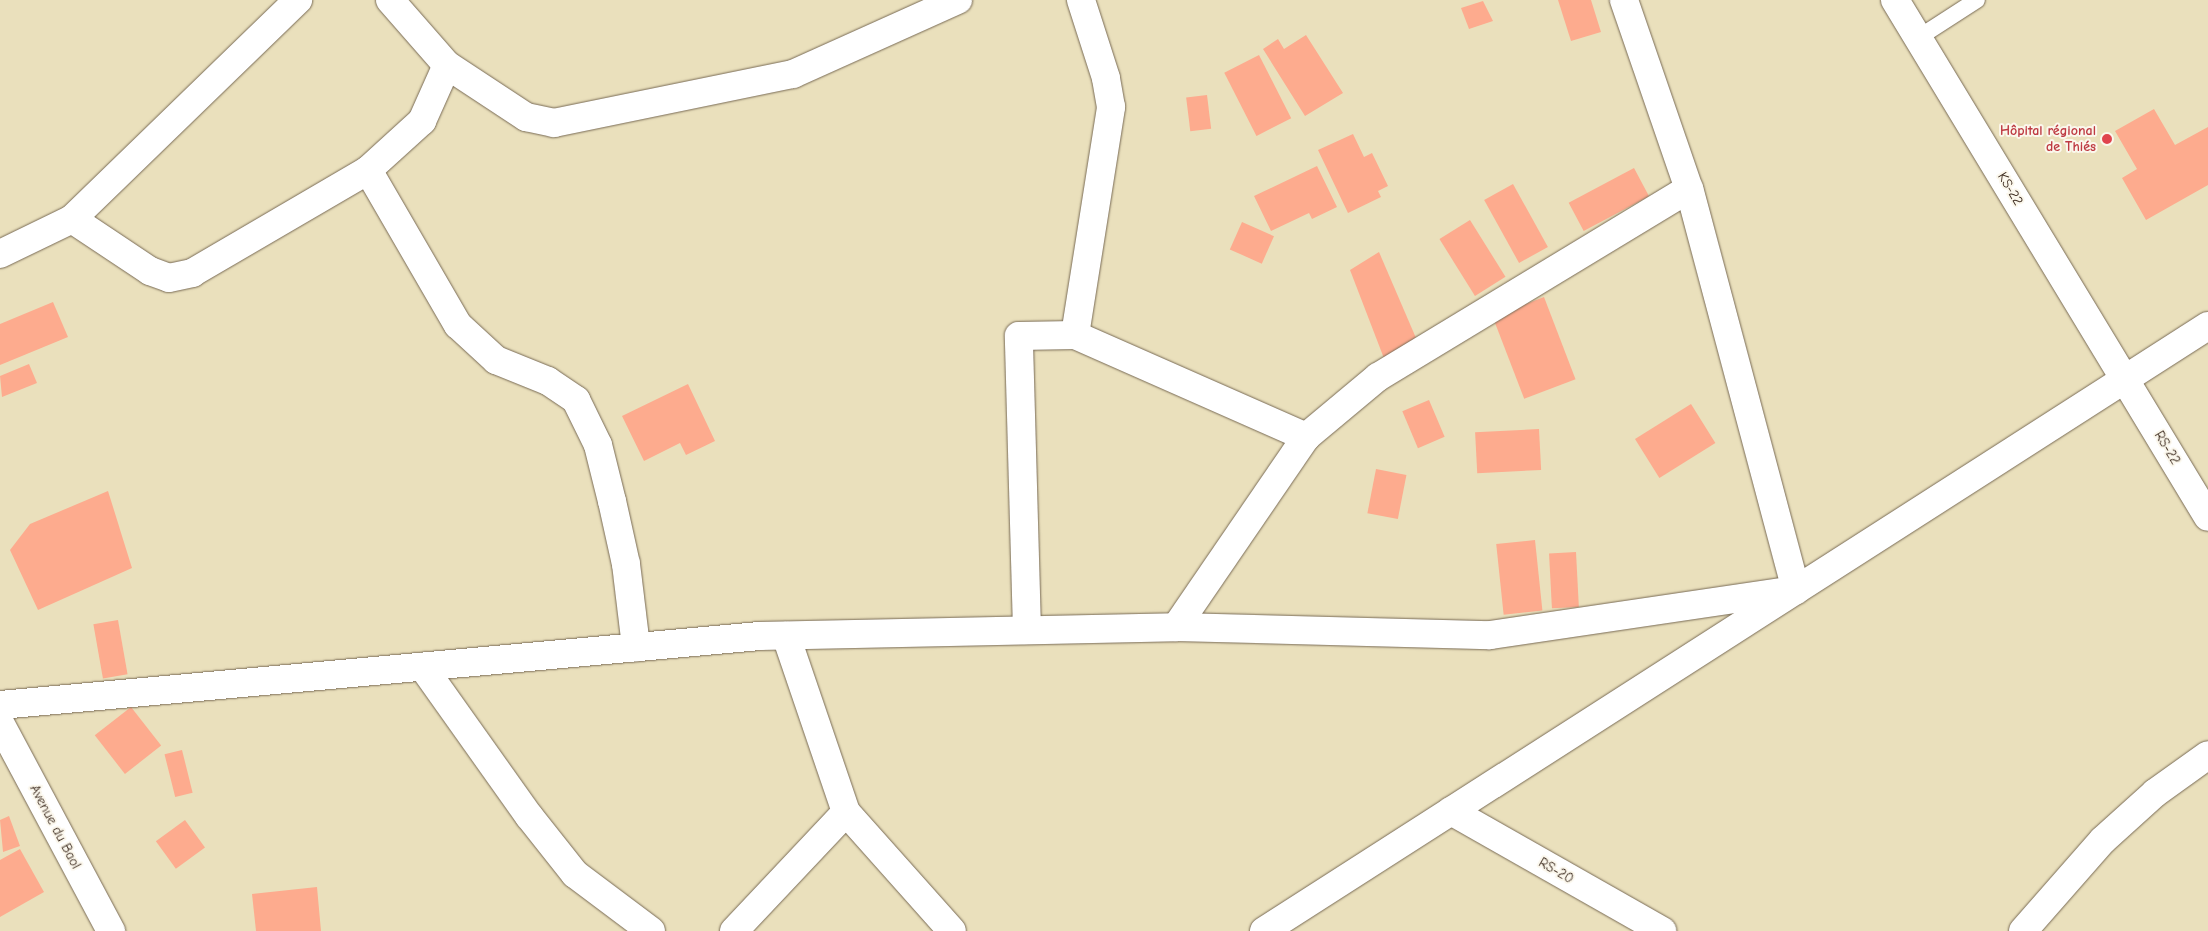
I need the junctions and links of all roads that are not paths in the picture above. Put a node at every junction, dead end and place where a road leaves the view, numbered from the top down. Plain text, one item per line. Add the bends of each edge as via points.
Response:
1 (298, 0) edge
2 (390, 0) edge
3 (958, 0) edge
4 (1081, 0) edge
5 (1624, 0) edge
6 (1895, 0) edge
7 (1977, 0) edge
8 (1918, 38) junction
9 (447, 66) junction
10 (368, 170) junction
11 (1689, 189) junction
12 (72, 218) junction
13 (0, 254) edge
14 (2208, 326) edge
15 (1075, 335) junction
16 (2126, 379) junction
17 (1306, 438) junction
18 (2208, 517) edge
19 (1796, 590) junction
20 (1176, 627) junction
21 (1027, 630) junction
22 (786, 636) junction
23 (636, 647) junction
24 (423, 666) junction
25 (0, 705) edge
26 (0, 723) edge
27 (2208, 755) edge
28 (1451, 811) junction
29 (846, 812) junction
30 (111, 931) edge
31 (652, 931) edge
32 (734, 931) edge
33 (952, 931) edge
34 (1264, 931) edge
35 (1662, 931) edge
36 (2023, 931) edge

1 - 12 street
2 - 9 street
3 - 9 street via 793,74 554,123 526,117
4 - 15 street via 1106,78 1110,107
5 - 11 street
6 - 8 street, KS-22
7 - 8 lane
8 - 16 street, KS-22
9 - 10 street via 422,121
10 - 12 street via 192,274 169,278 150,271
10 - 23 street via 458,325 496,360 548,381 576,400 598,444 612,501 626,564
11 - 17 street via 1378,377
11 - 19 street
12 - 13 street
14 - 16 street
15 - 17 street
15 - 21 street via 1019,336
16 - 18 street, RS-22
16 - 19 street
17 - 20 street
19 - 20 street via 1490,635
19 - 28 street
20 - 21 street
21 - 22 street
22 - 23 street
22 - 29 street
23 - 24 street
24 - 25 street
24 - 31 street via 575,874
26 - 30 street, Avenue du Baol
27 - 36 street via 2155,794 2103,840
28 - 34 street
28 - 35 street, RS-20
29 - 32 street
29 - 33 street

